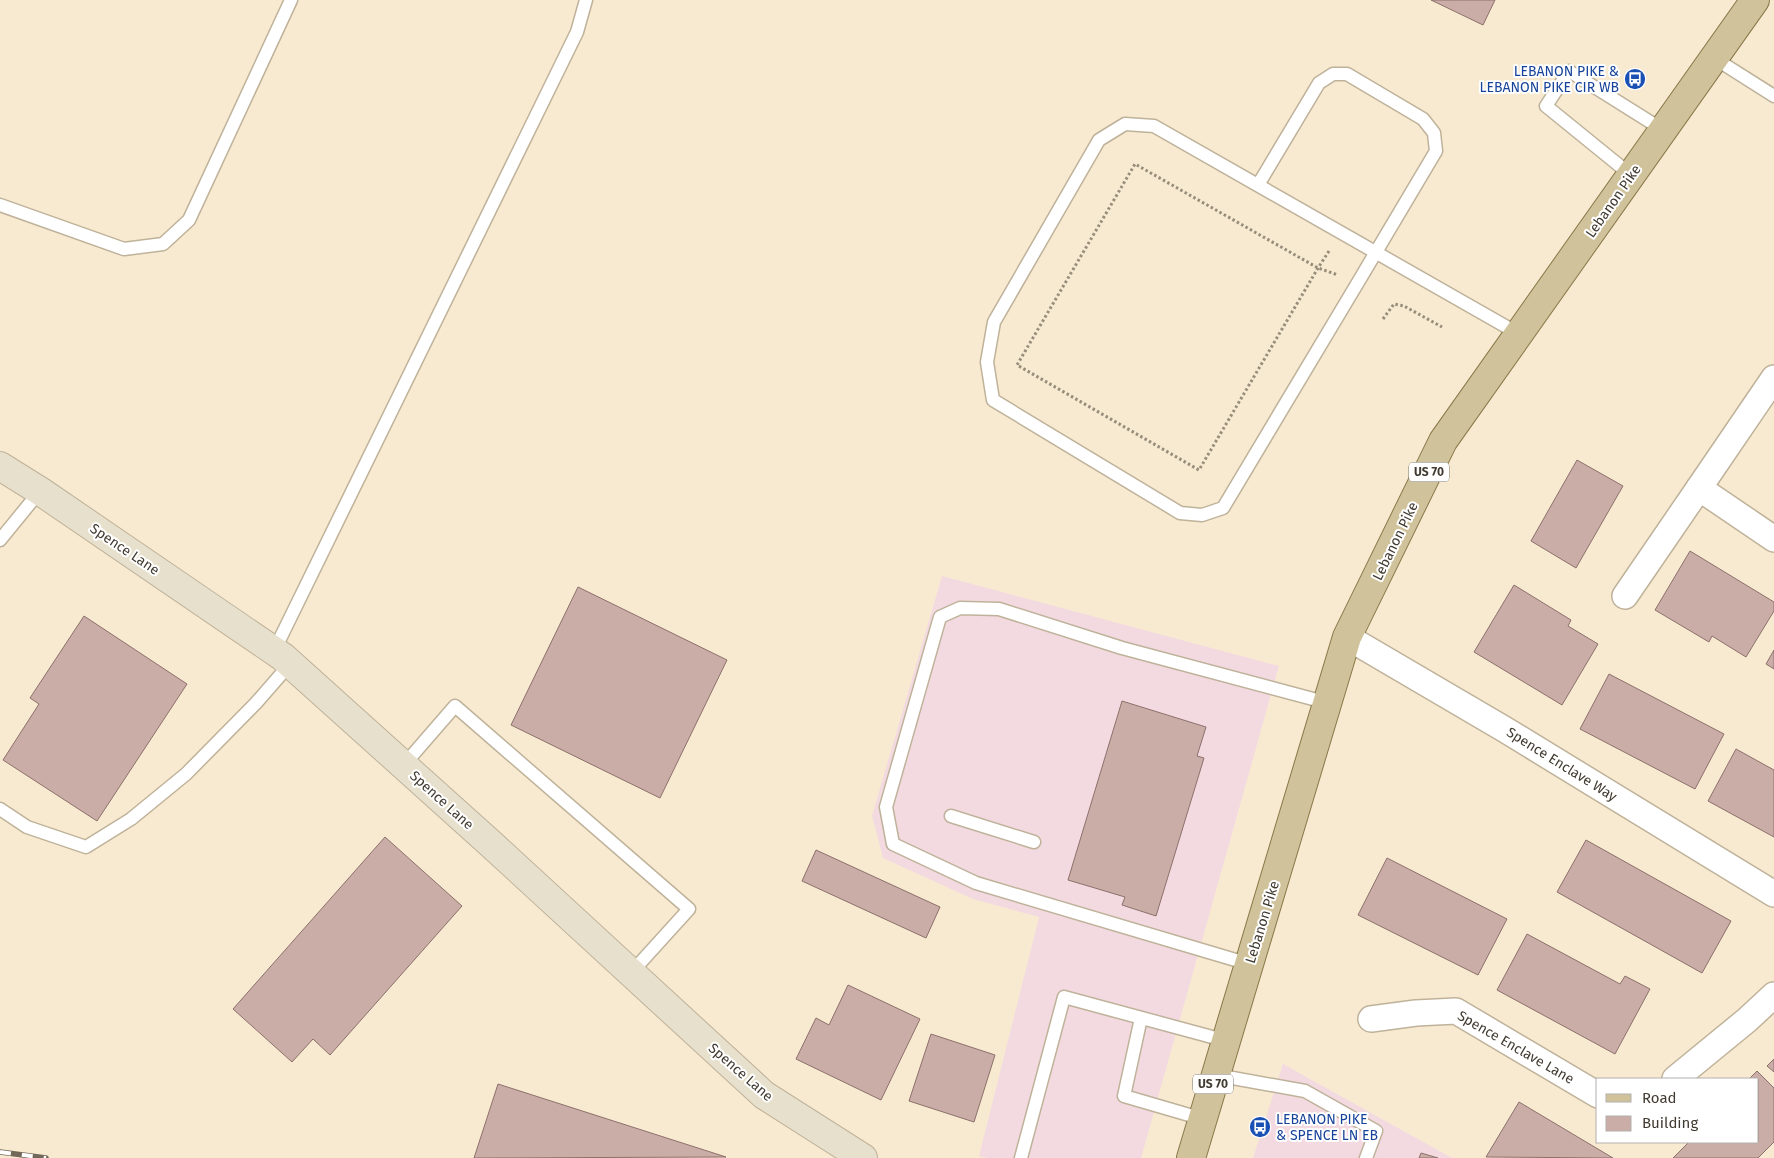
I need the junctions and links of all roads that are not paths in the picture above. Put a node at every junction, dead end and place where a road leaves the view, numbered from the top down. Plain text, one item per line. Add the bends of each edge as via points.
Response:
1 (291, 0) edge
2 (586, 0) edge
3 (1755, 0) edge
4 (1714, 58) junction
5 (1774, 96) edge
6 (1663, 130) junction
7 (1631, 175) junction
8 (1258, 185) junction
9 (0, 206) edge
10 (1375, 252) junction
11 (1519, 334) junction
12 (1774, 378) edge
13 (0, 466) edge
14 (1699, 488) junction
15 (40, 491) junction
16 (0, 540) edge
17 (1774, 540) edge
18 (1625, 596) dead end
19 (1347, 637) junction
20 (282, 658) junction
21 (1328, 703) junction
22 (403, 766) junction
23 (0, 809) edge
24 (951, 816) dead end
25 (1034, 842) dead end
26 (1774, 894) edge
27 (1249, 964) junction
28 (631, 972) junction
29 (1774, 995) edge
30 (1141, 1018) junction
31 (1371, 1019) dead end
32 (1226, 1041) junction
33 (1216, 1075) junction
34 (1676, 1078) edge
35 (1596, 1094) edge
36 (1203, 1119) junction
37 (863, 1158) edge
38 (1021, 1158) edge
39 (1191, 1158) edge
40 (1366, 1158) edge

1 - 9 lane via 189,220 163,244 124,249
2 - 20 lane via 577,32
3 - 4 main road, Lebanon Pike / US 70
4 - 5 lane
4 - 6 main road, Lebanon Pike / US 70
6 - 7 main road, Lebanon Pike / US 70
6 - 7 lane via 1569,71 1546,106
7 - 11 main road, Lebanon Pike / US 70
8 - 10 lane
8 - 10 lane via 1319,83 1332,74 1347,74 1423,119 1434,133 1436,151
8 - 10 lane via 1154,126 1125,124 1099,140 994,322 986,362 993,400 1180,513 1202,515 1223,508
10 - 11 lane
11 - 19 main road, Lebanon Pike / US 70 via 1444,441
12 - 14 street
13 - 15 main road, Spence Lane
14 - 17 street
14 - 18 street
15 - 16 lane
15 - 20 main road, Spence Lane
19 - 21 main road, Lebanon Pike / US 70
19 - 26 street, Spence Enclave Way
20 - 22 main road, Spence Lane
20 - 23 lane via 256,703 186,774 131,819 86,847 27,827
21 - 27 main road, Lebanon Pike / US 70
21 - 27 lane via 1122,648 999,609 960,608 940,617 886,807 893,844 976,883
22 - 28 main road, Spence Lane
22 - 28 lane via 455,706 689,909
24 - 25 lane
27 - 32 main road, Lebanon Pike / US 70
28 - 37 main road, Spence Lane via 764,1095
29 - 34 street
30 - 32 lane
30 - 36 lane via 1124,1096
30 - 38 lane via 1064,997
31 - 35 street, Spence Enclave Lane via 1456,1011
32 - 33 main road, Lebanon Pike / US 70
33 - 36 main road, Lebanon Pike / US 70
33 - 40 lane via 1305,1091 1376,1131
36 - 39 main road, Lebanon Pike / US 70

